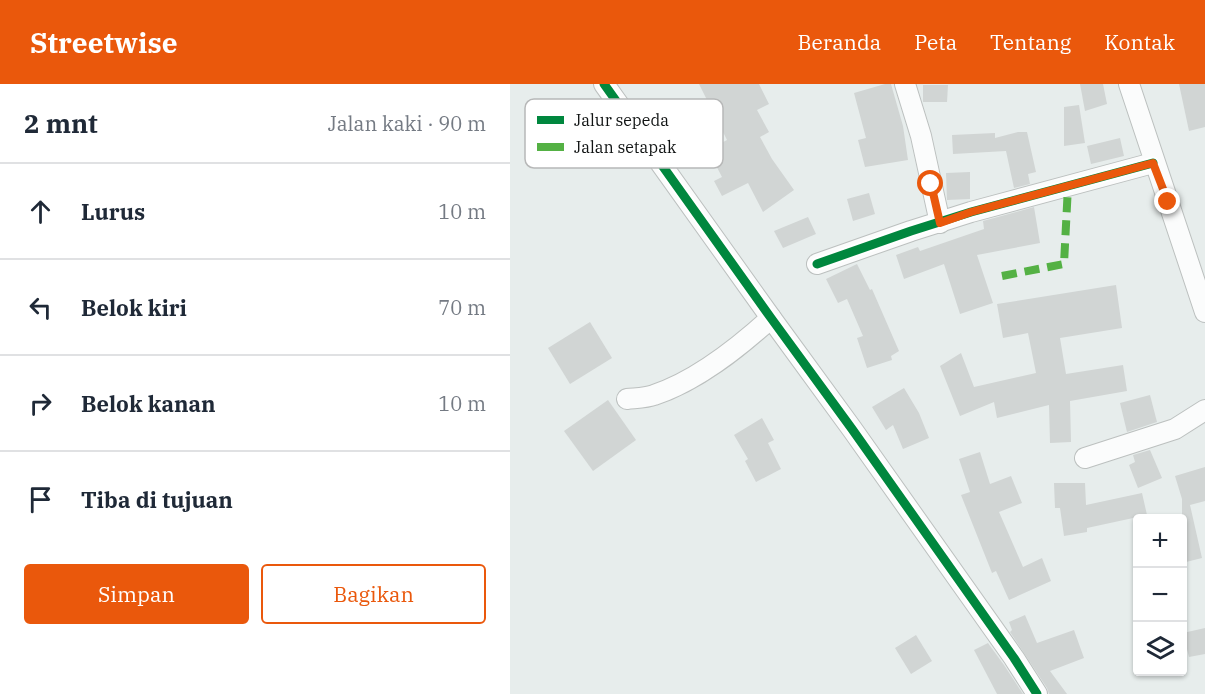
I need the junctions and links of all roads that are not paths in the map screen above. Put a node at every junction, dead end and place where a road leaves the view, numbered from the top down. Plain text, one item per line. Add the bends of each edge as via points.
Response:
1 (604, 84) edge
2 (905, 84) edge
3 (1129, 84) edge
4 (615, 99) edge
5 (1153, 163) junction
6 (664, 168) edge
7 (940, 223) junction
8 (817, 264) dead end
9 (1205, 312) edge
10 (771, 318) junction
11 (627, 399) dead end
12 (1205, 410) edge
13 (1085, 459) dead end
14 (1037, 694) edge

1 - 4 street
2 - 7 street
3 - 5 street
5 - 7 street
5 - 9 street
6 - 10 street
7 - 8 street
10 - 11 street via 716,363 674,387
10 - 14 street
12 - 13 street via 1175,429

